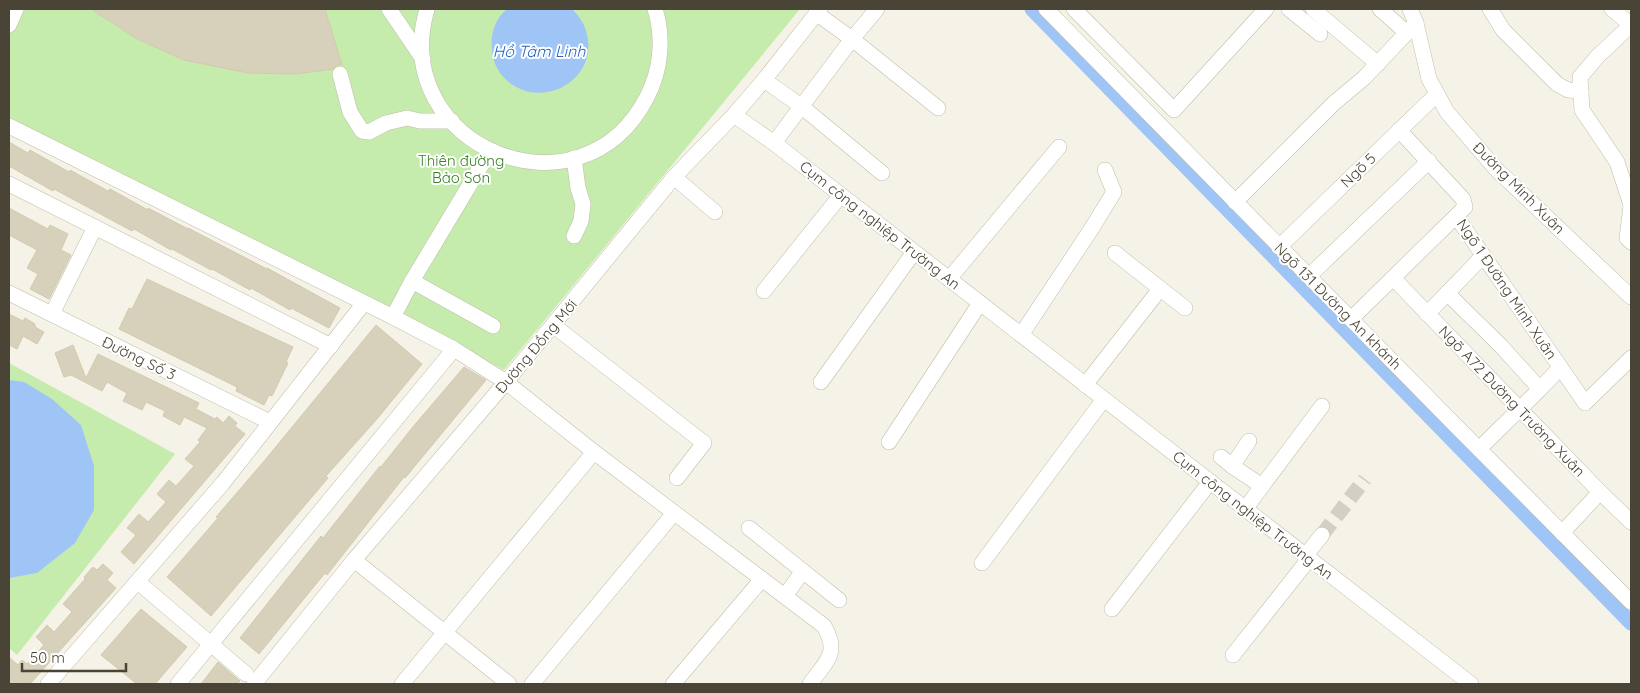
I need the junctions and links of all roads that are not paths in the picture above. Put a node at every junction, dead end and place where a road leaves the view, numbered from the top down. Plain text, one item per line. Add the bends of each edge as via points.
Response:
1 (16, 9) edge
2 (389, 9) edge
3 (427, 9) edge
4 (655, 9) edge
5 (877, 9) edge
6 (1046, 9) edge
7 (1074, 9) edge
8 (1266, 9) edge
9 (1289, 9) edge
10 (1313, 9) edge
11 (1380, 9) edge
12 (1410, 9) edge
13 (1490, 9) edge
14 (1612, 9) edge
15 (818, 11) edge
16 (1631, 25) edge
17 (9, 26) edge
18 (1411, 28) junction
19 (1320, 34) dead end
20 (852, 39) junction
21 (423, 59) junction
22 (1378, 64) junction
23 (340, 74) dead end
24 (764, 80) junction
25 (1581, 84) junction
26 (1437, 94) junction
27 (801, 106) junction
28 (938, 108) dead end
29 (734, 115) junction
30 (452, 121) junction
31 (9, 126) edge
32 (1399, 130) junction
33 (774, 143) junction
34 (1059, 147) dead end
35 (490, 151) junction
36 (574, 158) junction
37 (1429, 161) junction
38 (1105, 170) dead end
39 (882, 173) dead end
40 (674, 177) junction
41 (9, 184) edge
42 (841, 195) junction
43 (1235, 202) junction
44 (1631, 205) edge
45 (715, 212) dead end
46 (1456, 216) junction
47 (95, 227) junction
48 (574, 236) dead end
49 (1631, 242) edge
50 (1279, 247) junction
51 (914, 252) junction
52 (1115, 253) dead end
53 (1483, 256) junction
54 (1309, 276) junction
55 (1393, 278) junction
56 (949, 279) junction
57 (412, 281) junction
58 (1160, 289) junction
59 (764, 291) dead end
60 (9, 293) edge
61 (1448, 293) junction
62 (1631, 297) edge
63 (364, 303) junction
64 (980, 303) junction
65 (1184, 308) dead end
66 (52, 314) junction
67 (1427, 314) junction
68 (393, 317) junction
69 (1352, 319) junction
70 (553, 325) junction
71 (493, 326) dead end
72 (1026, 339) junction
73 (330, 346) junction
74 (454, 349) junction
75 (1631, 358) edge
76 (1560, 368) junction
77 (506, 382) junction
78 (821, 382) dead end
79 (1085, 385) junction
80 (1540, 390) junction
81 (1104, 400) junction
82 (1322, 406) dead end
83 (1519, 409) junction
84 (270, 422) junction
85 (1249, 441) dead end
86 (890, 442) dead end
87 (1479, 449) junction
88 (594, 452) junction
89 (677, 478) dead end
90 (1210, 482) junction
91 (1262, 486) junction
92 (1600, 492) junction
93 (1245, 509) junction
94 (674, 513) junction
95 (1631, 522) edge
96 (749, 528) dead end
97 (1562, 533) junction
98 (1322, 535) tunnel mouth
99 (1307, 558) junction
100 (354, 560) junction
101 (982, 563) dead end
102 (803, 571) junction
103 (762, 579) junction
104 (138, 582) junction
105 (785, 596) junction
106 (839, 600) dead end
107 (1631, 602) edge
108 (1112, 609) dead end
109 (444, 633) junction
110 (210, 645) junction
111 (1233, 655) dead end
112 (250, 679) edge
113 (48, 684) edge
114 (178, 684) edge
115 (402, 684) edge
116 (509, 684) edge
117 (532, 684) edge
118 (673, 684) edge
119 (810, 684) edge
120 (1471, 684) edge

1 - 17 street
2 - 21 street
3 - 21 street via 423,27
4 - 36 street via 659,27 659,60 656,76 643,105 623,131 610,141
5 - 20 street
6 - 43 street, Ngõ 131 Đường An khánh
7 - 8 street via 1174,110
9 - 19 street
10 - 22 street
11 - 18 street
12 - 18 street, Đường Minh Xuân
13 - 25 street via 1504,30 1557,84 1568,90
14 - 16 street
15 - 20 street
15 - 24 street, Đường Đồng Mới
16 - 25 street via 1596,58
18 - 22 street
18 - 26 street, Đường Minh Xuân
20 - 27 street
20 - 28 street
21 - 30 street via 432,91
22 - 43 street
23 - 30 street via 350,112 362,131 369,132 386,123 407,118
24 - 27 street
24 - 29 street, Đường Đồng Mới
25 - 44 street via 1582,110 1617,162
26 - 32 street, Ngõ 5
26 - 62 street, Đường Minh Xuân via 1496,169
27 - 33 street
27 - 39 street
29 - 33 street, Cụm công nghiệp Trường An
29 - 40 street, Đường Đồng Mới
30 - 35 street via 473,141
31 - 63 street
32 - 37 street, Ngõ 1 Đường Minh Xuân
32 - 50 street, Ngõ 5
33 - 42 street, Cụm công nghiệp Trường An
34 - 56 street
35 - 36 street via 533,162
35 - 57 street
36 - 48 street via 582,204 581,221
37 - 46 street, Ngõ 1 Đường Minh Xuân via 1463,199 1465,207
37 - 54 street
38 - 72 street via 1114,192
40 - 45 street
40 - 70 street, Đường Đồng Mới
41 - 47 street
42 - 51 street, Cụm công nghiệp Trường An
42 - 59 street
43 - 50 street, Ngõ 131 Đường An khánh
44 - 49 street via 1627,238
46 - 53 street, Ngõ 1 Đường Minh Xuân
46 - 55 street
47 - 66 street
47 - 73 street
50 - 54 street, Ngõ 131 Đường An khánh
51 - 56 street, Cụm công nghiệp Trường An
51 - 78 street
52 - 58 street
53 - 61 street
53 - 76 street, Ngõ 1 Đường Minh Xuân
54 - 69 street, Ngõ 131 Đường An khánh
55 - 67 street, Ngõ A72 Đường Trường Xuân
55 - 69 street
56 - 64 street, Cụm công nghiệp Trường An
57 - 68 street
57 - 71 street
58 - 65 street
58 - 79 street
60 - 66 street, Đường Số 3
61 - 67 street
61 - 80 street
63 - 68 street
63 - 73 street
64 - 72 street, Cụm công nghiệp Trường An
64 - 86 street
66 - 84 street, Đường Số 3
67 - 83 street, Ngõ A72 Đường Trường Xuân
68 - 74 street
69 - 87 street, Ngõ 131 Đường An khánh
70 - 77 street, Đường Đồng Mới
70 - 89 street via 704,443
72 - 79 street, Cụm công nghiệp Trường An
73 - 84 street
74 - 77 street
74 - 110 street
75 - 76 street, Ngõ 1 Đường Minh Xuân via 1585,403
76 - 80 street
77 - 88 street
77 - 100 street, Đường Đồng Mới
79 - 81 street, Cụm công nghiệp Trường An
80 - 83 street
81 - 90 street, Cụm công nghiệp Trường An
81 - 101 street
82 - 91 street
83 - 87 street
83 - 92 street, Ngõ A72 Đường Trường Xuân
84 - 104 street via 223,483
85 - 91 street via 1227,461
87 - 97 street, Ngõ 131 Đường An khánh
88 - 94 street
88 - 109 street
90 - 93 street, Cụm công nghiệp Trường An
90 - 108 street
91 - 93 street
92 - 95 street, Ngõ A72 Đường Trường Xuân
92 - 97 street
93 - 99 street, Cụm công nghiệp Trường An
94 - 103 street
94 - 117 street
96 - 102 street
97 - 107 street, Ngõ 131 Đường An khánh
98 - 99 street
99 - 111 street
99 - 120 street, Cụm công nghiệp Trường An
100 - 109 street
100 - 112 street, Đường Đồng Mới
102 - 105 street
102 - 106 street
103 - 105 street
103 - 118 street
104 - 110 street
104 - 113 street
105 - 119 street via 824,626 831,638 832,653
109 - 115 street
109 - 116 street
110 - 112 street
110 - 114 street

